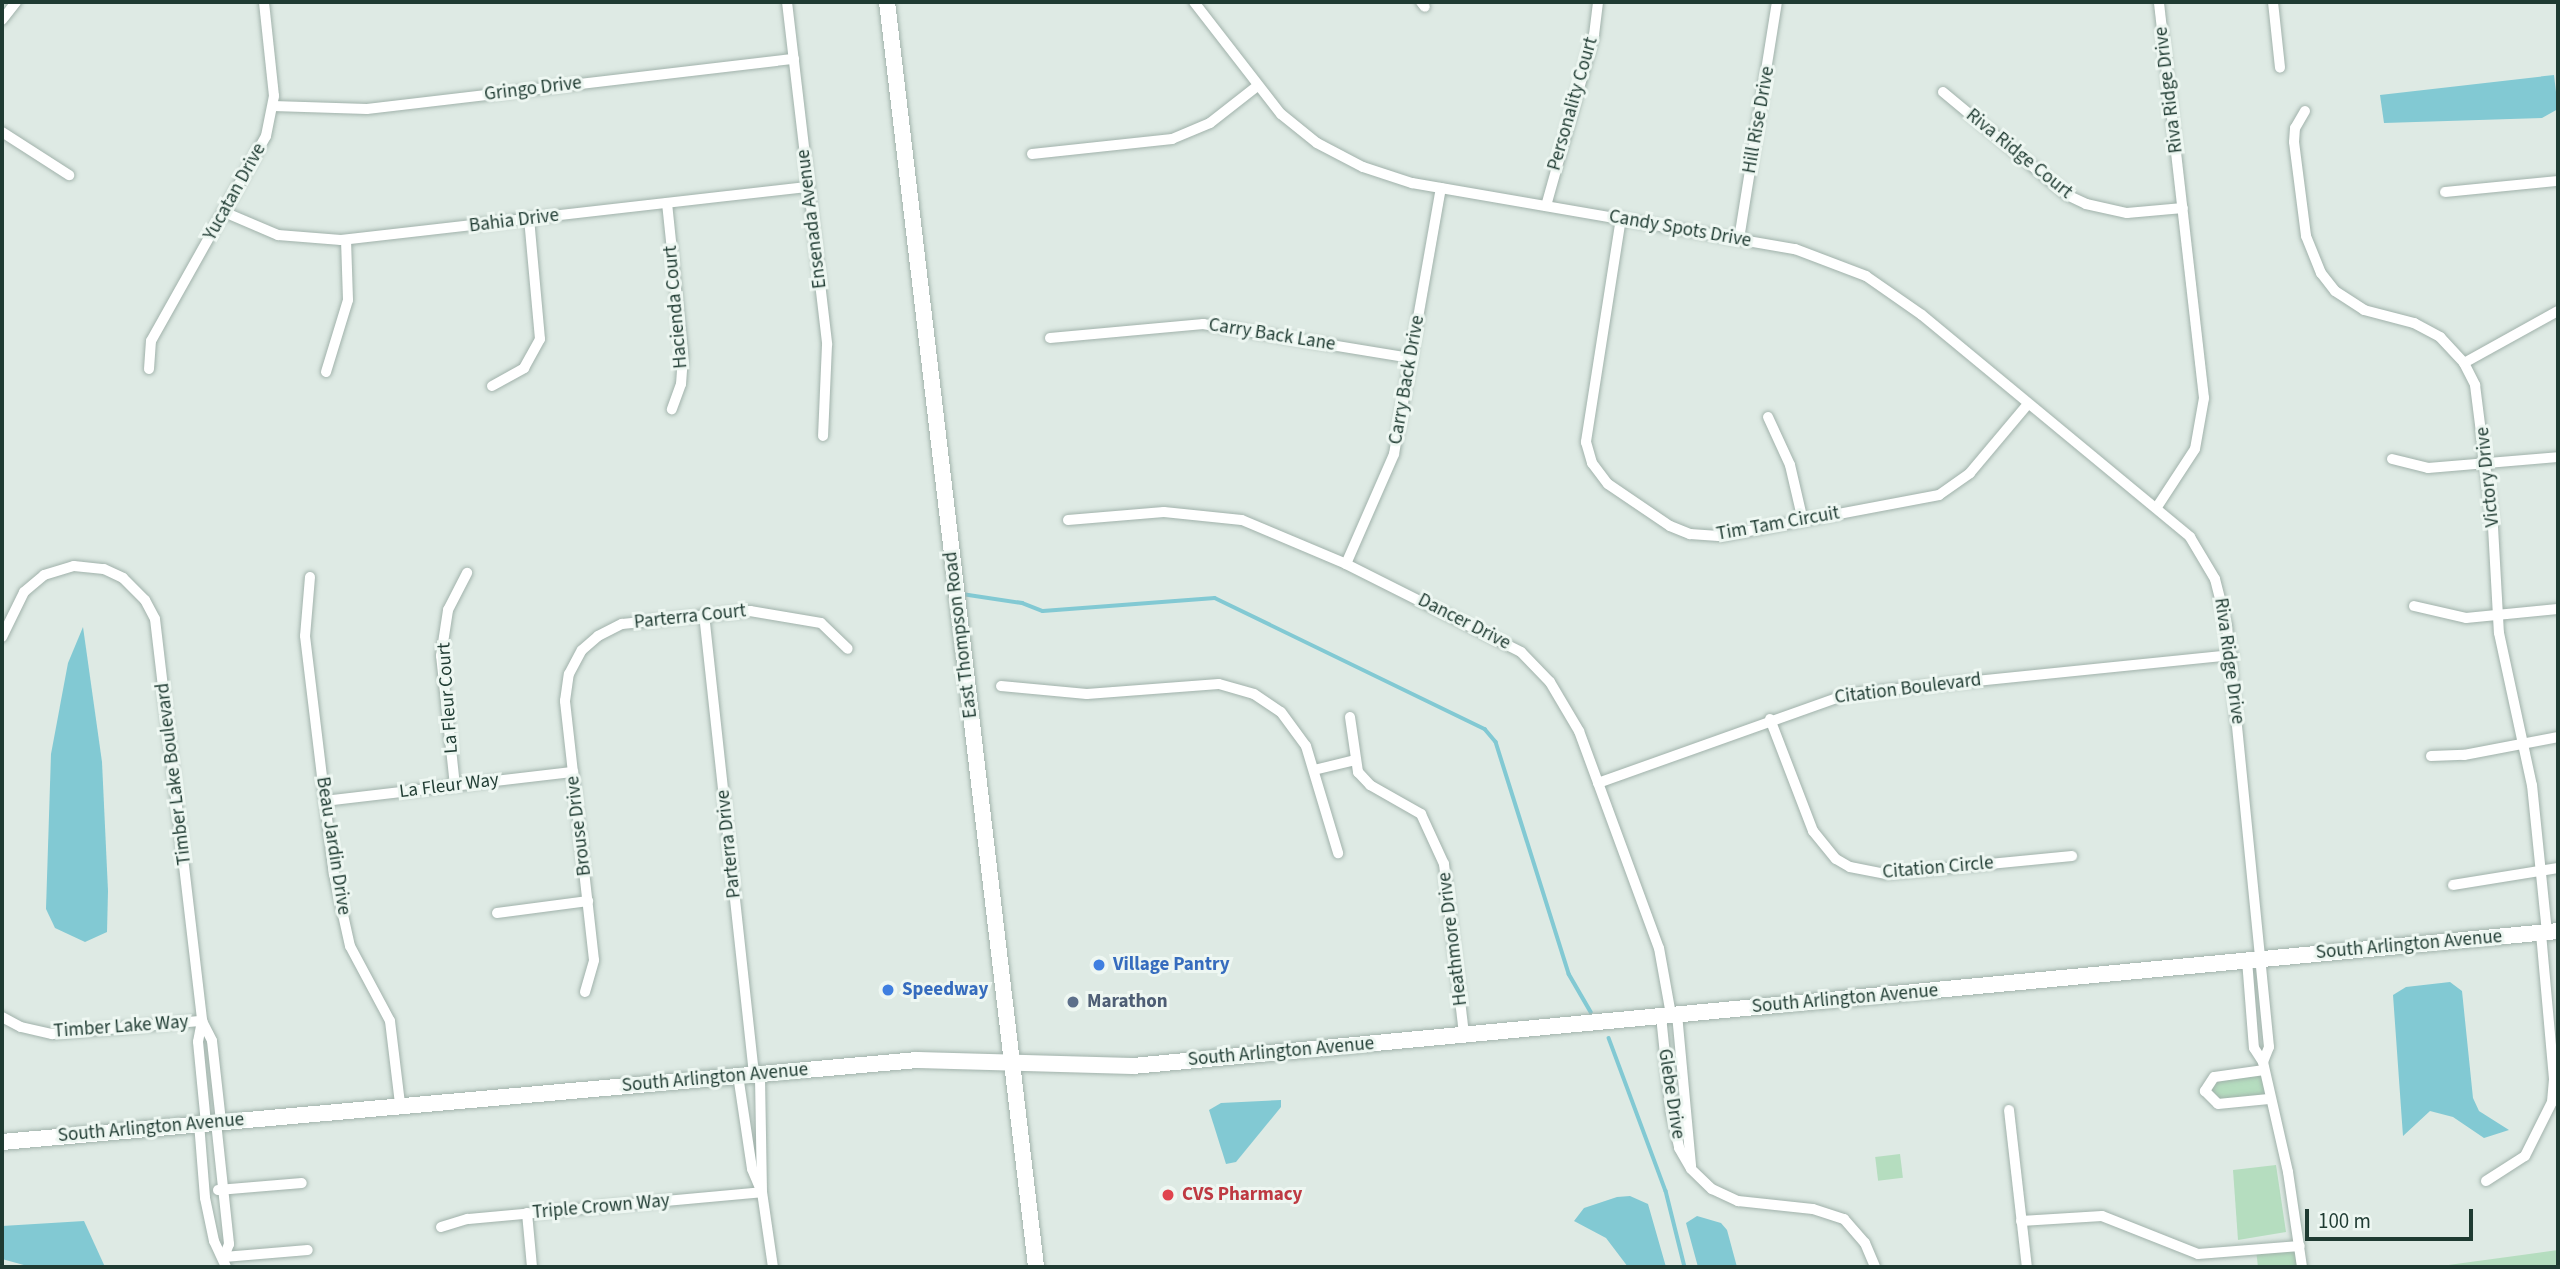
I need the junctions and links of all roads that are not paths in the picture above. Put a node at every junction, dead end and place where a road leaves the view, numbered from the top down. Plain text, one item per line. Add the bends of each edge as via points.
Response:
1 (16, 2) edge
2 (264, 2) edge
3 (787, 2) edge
4 (887, 2) edge
5 (1194, 2) edge
6 (1598, 2) edge
7 (1777, 2) edge
8 (2159, 2) edge
9 (2273, 2) edge
10 (2, 20) edge
11 (794, 59) junction
12 (2280, 68) dead end
13 (1256, 87) junction
14 (1943, 92) dead end
15 (273, 106) junction
16 (2305, 111) dead end
17 (2, 131) edge
18 (1032, 155) dead end
19 (69, 175) dead end
20 (2558, 181) edge
21 (809, 187) junction
22 (1441, 188) junction
23 (2445, 192) dead end
24 (667, 203) junction
25 (1546, 205) junction
26 (2183, 208) junction
27 (223, 212) junction
28 (1621, 218) junction
29 (529, 219) junction
30 (1739, 239) junction
31 (346, 240) junction
32 (2558, 311) edge
33 (1050, 338) dead end
34 (1411, 358) junction
35 (2464, 363) junction
36 (149, 369) dead end
37 (326, 372) dead end
38 (492, 386) dead end
39 (2028, 404) junction
40 (672, 409) dead end
41 (1768, 417) dead end
42 (823, 436) dead end
43 (2558, 457) edge
44 (2392, 459) dead end
45 (2486, 461) junction
46 (2157, 507) junction
47 (1068, 520) dead end
48 (1803, 521) junction
49 (1346, 564) junction
50 (467, 573) dead end
51 (310, 578) dead end
52 (2414, 606) dead end
53 (2558, 608) edge
54 (704, 614) junction
55 (2497, 615) junction
56 (2, 637) edge
57 (848, 649) dead end
58 (2232, 655) junction
59 (576, 659) joint
60 (1001, 685) dead end
61 (1350, 717) dead end
62 (1770, 719) junction
63 (2558, 737) edge
64 (2524, 743) junction
65 (2431, 756) dead end
66 (1355, 760) junction
67 (1314, 770) junction
68 (573, 772) junction
69 (1598, 783) junction
70 (455, 786) junction
71 (325, 801) junction
72 (1338, 853) dead end
73 (2072, 856) dead end
74 (2558, 867) edge
75 (2541, 869) junction
76 (2453, 886) dead end
77 (588, 901) junction
78 (497, 913) dead end
79 (2549, 932) edge
80 (2254, 960) junction
81 (585, 992) dead end
82 (1669, 1015) junction
83 (2, 1017) edge
84 (202, 1021) junction
85 (1464, 1035) junction
86 (1011, 1063) junction
87 (2264, 1066) junction
88 (751, 1074) junction
89 (2269, 1099) junction
90 (400, 1104) junction
91 (2009, 1110) dead end
92 (2553, 1118) edge
93 (210, 1122) junction
94 (2, 1142) edge
95 (1691, 1169) junction
96 (2486, 1181) dead end
97 (302, 1183) dead end
98 (222, 1190) junction
99 (204, 1191) junction
100 (762, 1192) junction
101 (527, 1213) junction
102 (2021, 1221) junction
103 (441, 1227) dead end
104 (2300, 1246) junction
105 (309, 1250) dead end
106 (225, 1262) edge
107 (532, 1267) edge
108 (773, 1267) edge
109 (1035, 1267) edge
110 (1875, 1267) edge
111 (2027, 1267) edge
112 (2302, 1267) edge

1 - 10 street
2 - 15 street, Yucatan Drive
3 - 11 street, Ensenada Avenue
4 - 86 main road, East Thompson Road
5 - 13 street, Candy Spots Drive
6 - 25 street, Personality Court via 1594,35
7 - 30 street, Hill Rise Drive
8 - 26 street, Riva Ridge Drive
9 - 12 street
11 - 15 street, Gringo Drive via 360,109
11 - 21 street, Ensenada Avenue
13 - 18 street via 1210,123 1172,139
13 - 22 street, Candy Spots Drive via 1300,131 1339,156 1387,176
14 - 26 street, Riva Ridge Court via 2067,195 2127,213
15 - 27 street, Yucatan Drive via 266,136
16 - 35 street, Victory Drive via 2295,128 2294,142 2306,236 2321,273 2335,291 2364,310 2414,323 2440,337
17 - 19 street
20 - 23 street
21 - 24 street, Bahia Drive
21 - 42 street, Ensenada Avenue via 828,364
22 - 25 street, Candy Spots Drive
22 - 34 street, Carry Back Drive
24 - 29 street, Bahia Drive
24 - 40 street, Hacienda Court via 684,358
25 - 28 street, Candy Spots Drive
26 - 46 street, Riva Ridge Drive via 2203,411 2195,449
27 - 31 street, Bahia Drive via 278,235
27 - 36 street, Yucatan Drive via 151,341
28 - 30 street, Candy Spots Drive
28 - 48 street, Tim Tam Circuit via 1586,421 1592,463 1617,491 1690,534 1722,536
29 - 31 street, Bahia Drive
29 - 38 street via 540,339 524,368
30 - 39 street, Candy Spots Drive via 1805,252 1866,276 1898,295
31 - 37 street via 348,300
32 - 35 street
33 - 34 street, Carry Back Lane via 1203,324
34 - 49 street, Carry Back Drive via 1394,454
35 - 45 street, Victory Drive via 2478,399
39 - 46 street, Candy Spots Drive
39 - 48 street, Tim Tam Circuit via 1970,473 1939,495
41 - 48 street via 1790,465
43 - 45 street
44 - 45 street via 2428,468
45 - 55 street, Victory Drive
46 - 58 street, Riva Ridge Drive via 2190,537 2210,570 2221,594
47 - 49 street, Dancer Drive via 1164,512 1216,515 1267,528
49 - 69 street, Dancer Drive via 1490,633 1527,657 1568,708
50 - 70 street, La Fleur Court via 448,610 441,656
51 - 71 street, Beau Jardin Drive via 305,636
52 - 55 street via 2457,617
53 - 55 street
54 - 57 street, Parterra Court via 750,611 802,617 831,629
54 - 59 street, Parterra Court via 617,626 589,642
54 - 88 street, Parterra Drive
55 - 64 street, Victory Drive
56 - 84 street, Timber Lake Boulevard via 15,604 32,584 59,569 85,566 110,571 132,584 155,619
58 - 62 street, Citation Boulevard via 1875,689
58 - 80 street, Riva Ridge Drive
59 - 68 street, Brouse Drive via 565,693
60 - 67 street via 1087,694 1203,684 1240,688 1264,699 1292,723
61 - 66 street, Heathmore Drive
62 - 69 street, Citation Boulevard
62 - 73 street, Citation Circle via 1813,831 1850,867 1886,874
63 - 64 street
64 - 65 street via 2464,755
64 - 75 street, Victory Drive
66 - 67 street
66 - 85 street, Heathmore Drive via 1358,772 1370,785 1411,805 1430,829 1451,896
67 - 72 street
68 - 70 street, La Fleur Way
68 - 77 street, Brouse Drive
69 - 82 street, Dancer Drive via 1660,948
70 - 71 street, La Fleur Way
71 - 90 street, Beau Jardin Drive via 349,942 393,1029
74 - 75 street
75 - 76 street
75 - 79 street, Victory Drive
77 - 78 street
77 - 81 street, Brouse Drive via 594,960
79 - 80 main road, South Arlington Avenue
79 - 92 street, Victory Drive
80 - 82 main road, South Arlington Avenue
80 - 87 street, Riva Ridge Drive via 2253,1048
82 - 85 main road, South Arlington Avenue
82 - 95 street, Glebe Drive via 1692,1144
82 - 95 street, Glebe Drive via 1671,1112 1679,1147
83 - 84 street, Timber Lake Way via 52,1034
84 - 93 street, Timber Lake Boulevard via 212,1041
85 - 86 main road, South Arlington Avenue via 1126,1066
86 - 88 main road, South Arlington Avenue via 935,1060
86 - 109 main road, East Thompson Road
87 - 89 street, Riva Ridge Drive
87 - 89 street via 2211,1078 2206,1093 2218,1104
88 - 90 main road, South Arlington Avenue
88 - 100 street
88 - 100 street via 752,1169
89 - 104 street, Riva Ridge Drive via 2288,1172
90 - 93 main road, South Arlington Avenue
91 - 102 street
92 - 96 street via 2525,1156
93 - 94 main road, South Arlington Avenue
93 - 98 street, Timber Lake Boulevard
93 - 99 street, Timber Lake Boulevard
95 - 110 street, Glebe Drive via 1712,1189 1738,1201 1814,1209 1844,1219 1865,1243
97 - 98 street
98 - 99 street
98 - 106 street, Timber Lake Boulevard via 229,1244
99 - 106 street, Timber Lake Boulevard via 214,1241
100 - 101 street, Triple Crown Way
100 - 108 street
101 - 103 street, Triple Crown Way
101 - 107 street
102 - 104 street via 2102,1216 2199,1254
102 - 111 street
104 - 112 street, Riva Ridge Drive
105 - 106 street

